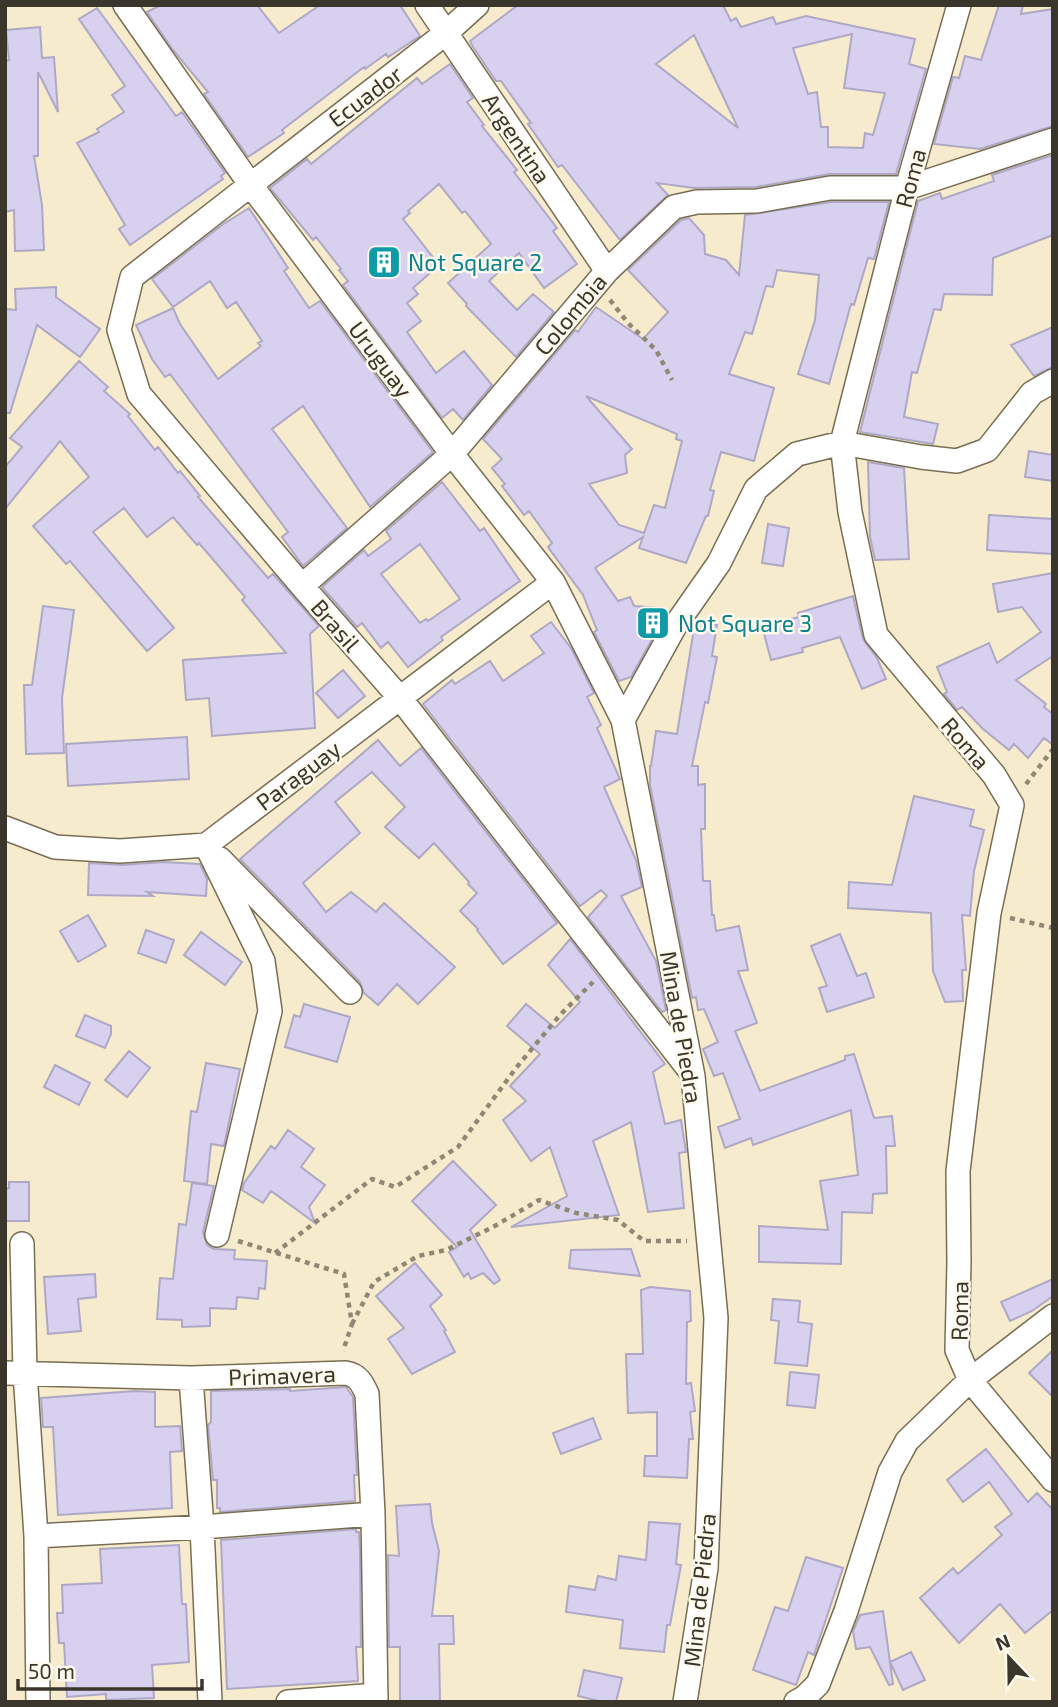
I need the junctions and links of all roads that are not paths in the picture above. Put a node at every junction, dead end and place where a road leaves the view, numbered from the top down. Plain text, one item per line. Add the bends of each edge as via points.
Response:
1 (125, 5) edge
2 (427, 5) edge
3 (477, 5) edge
4 (959, 5) edge
5 (446, 33) junction
6 (1053, 140) edge
7 (250, 184) junction
8 (906, 188) junction
9 (607, 271) junction
10 (1053, 381) edge
11 (842, 443) junction
12 (452, 454) junction
13 (553, 582) junction
14 (302, 586) junction
15 (400, 698) junction
16 (623, 720) junction
17 (5, 828) edge
18 (206, 845) junction
19 (350, 992) dead end
20 (693, 1076) junction
21 (217, 1235) road end
22 (22, 1244) dead end
23 (1053, 1317) edge
24 (15, 1373) edge
25 (191, 1378) junction
26 (970, 1380) junction
27 (1053, 1480) edge
28 (373, 1514) junction
29 (202, 1527) junction
30 (36, 1536) junction
31 (376, 1698) edge
32 (38, 1702) edge
33 (210, 1702) edge
34 (288, 1702) edge
35 (685, 1702) edge
36 (796, 1702) edge

1 - 7 street, Uruguay
2 - 5 street, Argentina
3 - 5 street, Ecuador
4 - 8 street, Roma
5 - 7 street, Ecuador
5 - 9 street, Argentina
6 - 8 street, Colombia
7 - 12 street, Uruguay
7 - 14 street, Brasil via 132,276 119,330 139,394
8 - 9 street, Colombia via 830,188 757,201 674,207
8 - 11 street, Roma
9 - 12 street, Colombia
10 - 11 street via 1032,393 987,450 957,461
11 - 16 street via 797,454 756,489 719,563 675,626
11 - 26 street, Roma via 850,512 876,635 994,775 1012,805 989,913 958,1171 957,1350
12 - 13 street, Uruguay
12 - 14 street, Colombia
13 - 15 street, Paraguay
13 - 16 street, Uruguay
14 - 15 street, Brasil
15 - 18 street, Paraguay
15 - 20 street, Brasil
16 - 20 street, Mina de Piedra
17 - 18 street via 55,847 120,850
18 - 19 street
18 - 21 street via 263,961 270,1011
20 - 35 street, Mina de Piedra via 716,1318 706,1567
22 - 24 street
23 - 26 street
24 - 25 street, Primavera
24 - 30 street
25 - 28 street, Primavera via 354,1375 367,1394
25 - 29 street
26 - 27 street, Roma
26 - 36 street via 907,1441 890,1472 818,1684
28 - 29 street
28 - 31 street, Primavera
29 - 30 street
29 - 33 street
30 - 32 street
31 - 34 street

